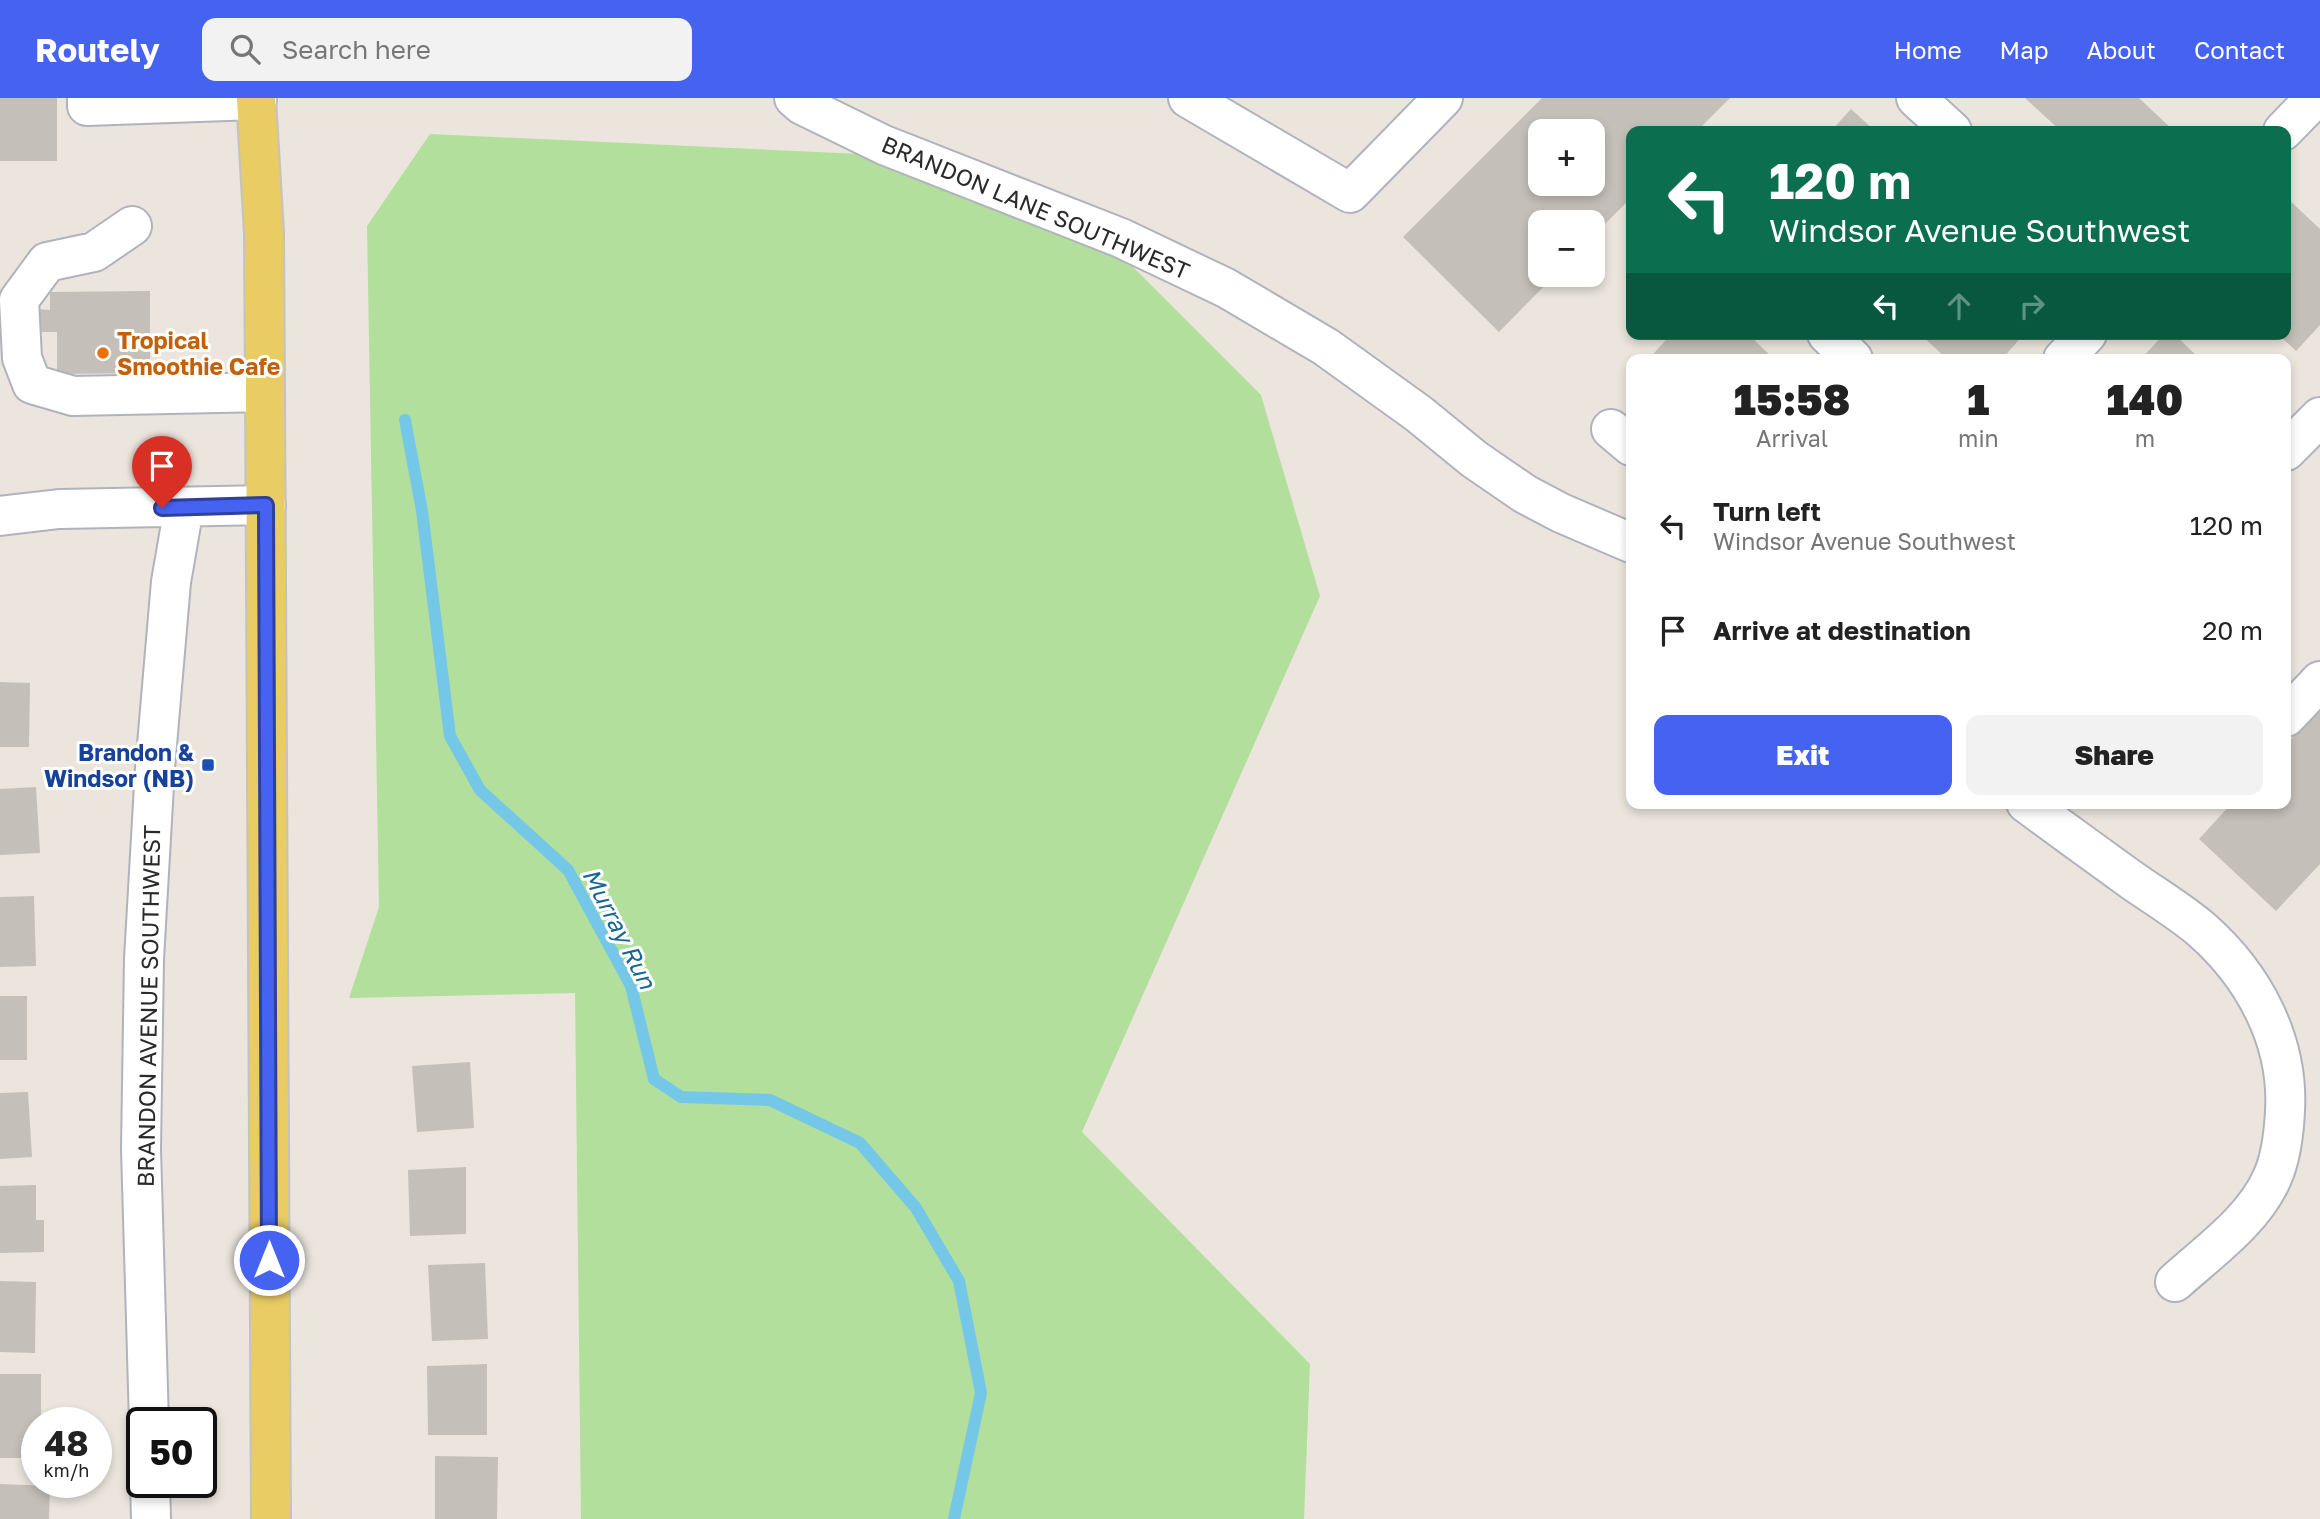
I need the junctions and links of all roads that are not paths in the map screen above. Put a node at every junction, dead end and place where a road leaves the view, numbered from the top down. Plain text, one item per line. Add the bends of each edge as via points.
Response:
1 (87, 98) edge
2 (794, 98) edge
3 (1188, 98) edge
4 (1443, 98) edge
5 (1916, 98) edge
6 (2315, 98) edge
7 (257, 99) edge
8 (1947, 126) edge
9 (2288, 126) edge
10 (132, 226) dead end
11 (1833, 340) edge
12 (2081, 340) edge
13 (1848, 354) edge
14 (2068, 354) edge
15 (265, 392) junction
16 (2320, 417) edge
17 (2291, 447) edge
18 (266, 505) junction
19 (184, 507) junction
20 (0, 516) edge
21 (1626, 540) edge
22 (2320, 681) edge
23 (2291, 712) edge
24 (2034, 809) edge
25 (2175, 1282) dead end
26 (149, 1407) edge
27 (150, 1498) edge
28 (151, 1519) edge
29 (271, 1519) edge

1 - 7 street via 87,106
2 - 21 street, BRANDON LANE SOUTHWEST via 884,145 1121,238 1226,288 1326,347 1525,494
3 - 4 street via 1350,193
5 - 8 street
6 - 9 street
7 - 15 main road
10 - 15 street via 94,252 47,262 19,300 22,358 32,384 73,396
11 - 13 street
12 - 14 street
15 - 18 main road
16 - 17 street
18 - 19 street
18 - 29 main road
19 - 20 street via 59,509
19 - 26 street, BRANDON AVENUE SOUTHWEST via 171,582 144,959 141,1149
22 - 23 street
24 - 25 street via 2202,930 2238,969 2279,1044 2286,1093 2284,1131 2272,1178 2252,1209
27 - 28 street

